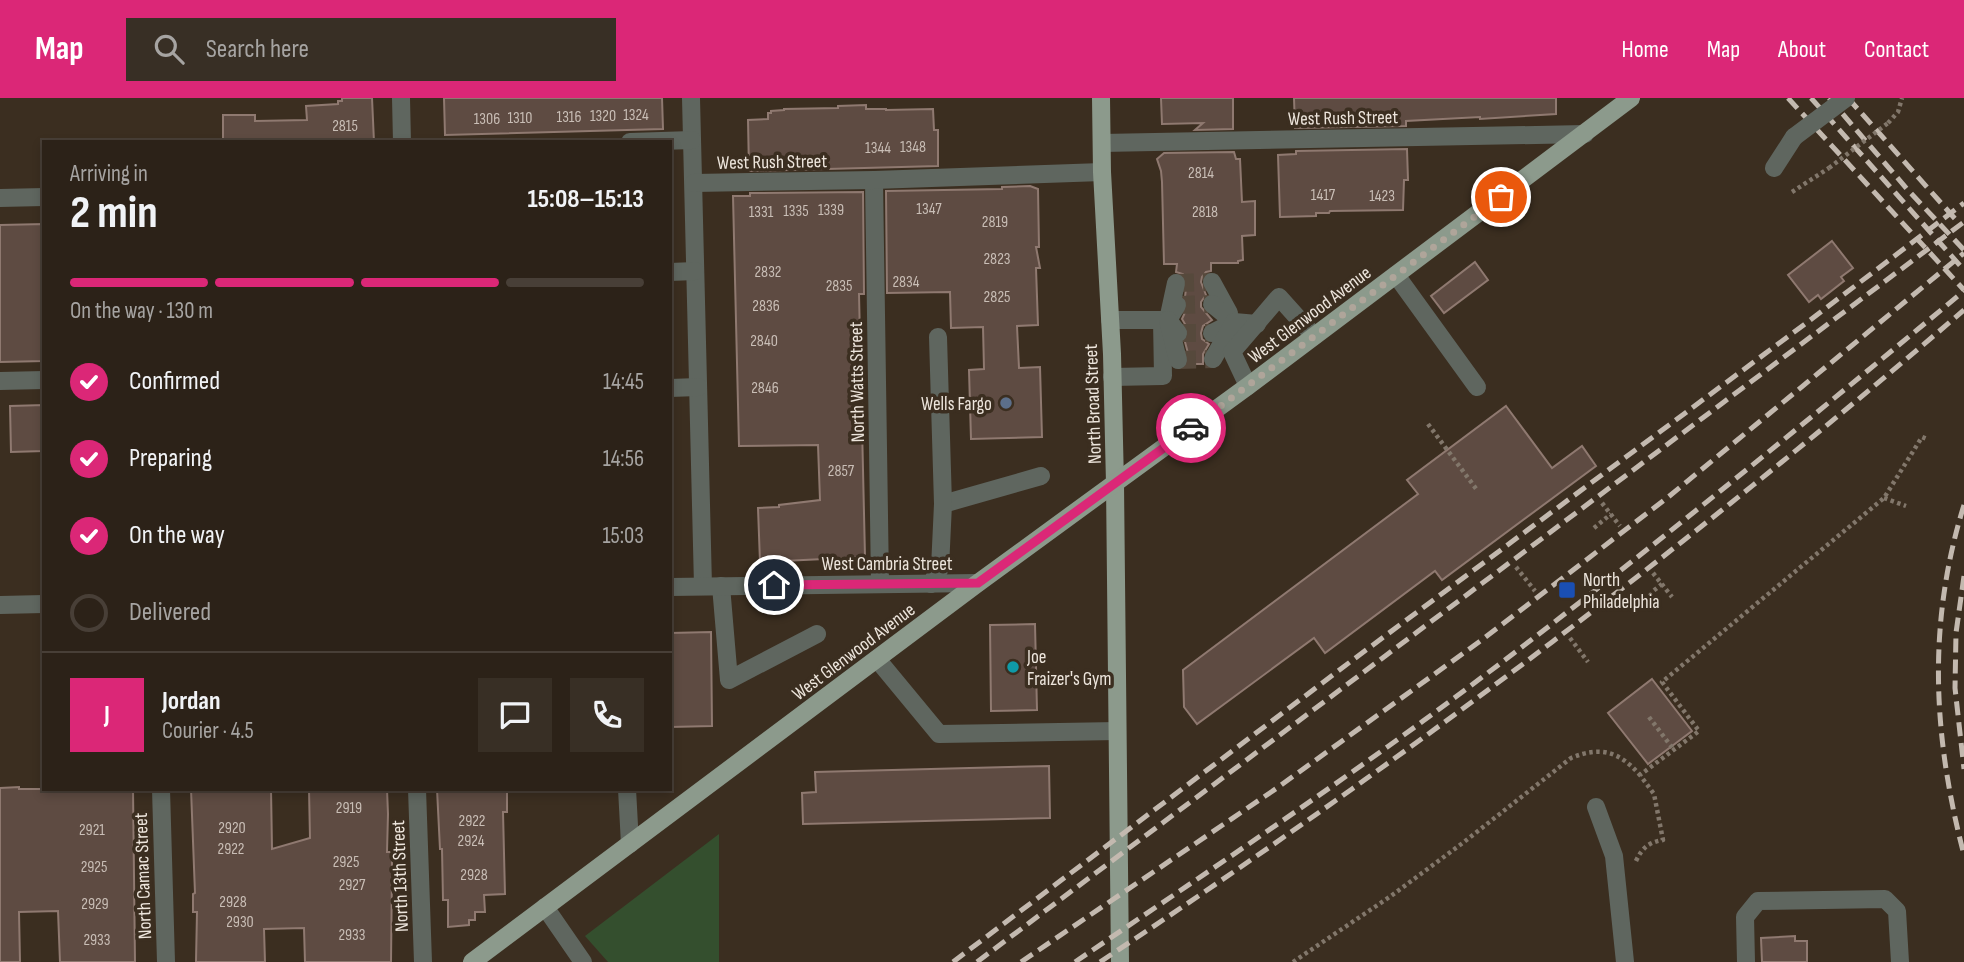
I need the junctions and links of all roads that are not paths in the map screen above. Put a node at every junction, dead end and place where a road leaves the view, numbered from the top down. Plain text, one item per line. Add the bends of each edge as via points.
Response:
1 (401, 98) edge
2 (691, 98) edge
3 (1101, 98) edge
4 (1631, 98) edge
5 (1846, 98) edge
6 (1585, 134) junction
7 (402, 140) edge
8 (692, 140) junction
9 (672, 141) edge
10 (1102, 143) junction
11 (1774, 169) dead end
12 (1102, 172) junction
13 (874, 180) junction
14 (694, 183) junction
15 (42, 197) edge
16 (0, 198) edge
17 (695, 271) junction
18 (672, 272) edge
19 (1396, 275) junction
20 (1212, 282) dead end
21 (1176, 283) dead end
22 (1212, 304) tunnel mouth
23 (1110, 320) junction
24 (1171, 320) junction
25 (1234, 322) junction
26 (1258, 324) junction
27 (1212, 333) tunnel mouth
28 (1314, 336) junction
29 (938, 337) dead end
30 (1213, 359) dead end
31 (1178, 360) dead end
32 (1112, 377) junction
33 (42, 380) edge
34 (0, 381) edge
35 (1248, 386) junction
36 (698, 387) junction
37 (1477, 387) dead end
38 (672, 388) edge
39 (1041, 476) dead end
40 (1115, 484) junction
41 (943, 504) junction
42 (880, 583) junction
43 (931, 583) junction
44 (978, 583) junction
45 (712, 586) junction
46 (672, 587) edge
47 (42, 604) edge
48 (0, 605) edge
49 (817, 634) dead end
50 (877, 659) junction
51 (1117, 731) junction
52 (161, 791) edge
53 (417, 791) edge
54 (627, 791) edge
55 (1596, 807) dead end
56 (630, 844) junction
57 (545, 907) junction
58 (166, 962) edge
59 (423, 962) edge
60 (472, 962) edge
61 (583, 962) edge
62 (1120, 962) edge
63 (1625, 962) edge
64 (1746, 962) edge
65 (1900, 962) edge

1 - 7 street
2 - 8 street
3 - 10 main road, North Broad Street
4 - 6 main road, West Glenwood Avenue
5 - 11 street, bridge via 1794,137
6 - 10 street, West Rush Street
6 - 19 main road, West Glenwood Avenue
8 - 9 street, West Rush Street
8 - 14 street
10 - 12 main road, North Broad Street
12 - 13 street, West Rush Street
12 - 23 main road, North Broad Street
13 - 14 street, West Rush Street
13 - 42 street, North Watts Street
14 - 17 street
15 - 16 street
17 - 18 street
17 - 36 street
19 - 28 main road, West Glenwood Avenue
19 - 37 street
20 - 25 street
21 - 24 street
22 - 25 street
23 - 24 street
23 - 32 main road, North Broad Street
24 - 31 street
24 - 32 street via 1163,376
25 - 26 street
25 - 27 street
25 - 30 street
26 - 28 street via 1279,297
26 - 35 street via 1232,352
28 - 35 main road, West Glenwood Avenue
29 - 41 street
32 - 40 main road, North Broad Street
33 - 34 street
35 - 40 main road, West Glenwood Avenue
36 - 38 street
36 - 45 street
39 - 41 street
40 - 44 main road, West Glenwood Avenue
40 - 51 main road, North Broad Street
41 - 43 street via 940,568
42 - 43 street, West Cambria Street
42 - 45 street, West Cambria Street
43 - 44 street, West Cambria Street
44 - 50 main road, West Glenwood Avenue
45 - 46 street, West Cambria Street
45 - 49 street via 729,680
47 - 48 street
50 - 51 street via 939,734
50 - 56 main road, West Glenwood Avenue
51 - 62 main road, North Broad Street
52 - 58 street, North Camac Street
53 - 59 street, North 13th Street
54 - 56 street
55 - 63 street via 1614,856
56 - 57 main road, West Glenwood Avenue
57 - 60 main road, West Glenwood Avenue
57 - 61 street
64 - 65 street via 1745,916 1758,901 1885,899 1897,911

